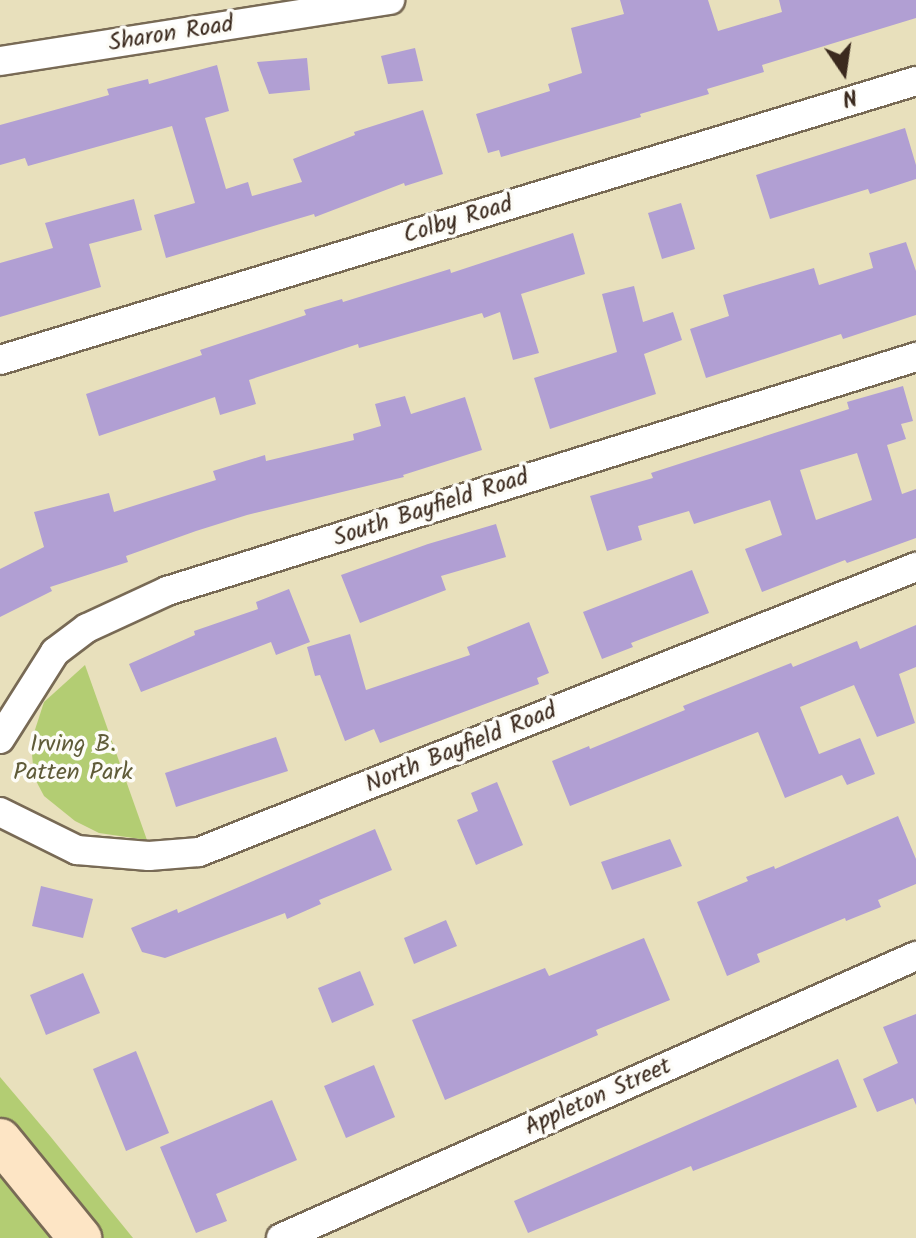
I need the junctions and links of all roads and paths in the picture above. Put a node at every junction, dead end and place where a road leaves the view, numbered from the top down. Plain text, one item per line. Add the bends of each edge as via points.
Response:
1 (390, 0) edge
2 (0, 61) edge
3 (916, 81) edge
4 (916, 357) edge
5 (0, 360) edge
6 (916, 567) edge
7 (0, 739) edge
8 (0, 812) edge
9 (916, 956) edge
10 (0, 1140) edge
11 (80, 1238) edge
12 (281, 1238) edge

1 - 2 street, Sharon Road
3 - 5 street, Colby Road
4 - 7 street, South Bayfield Road via 167,591 87,628 55,652
6 - 8 street, North Bayfield Road via 199,852 149,856 77,850
9 - 12 street, Appleton Street
10 - 11 main road

